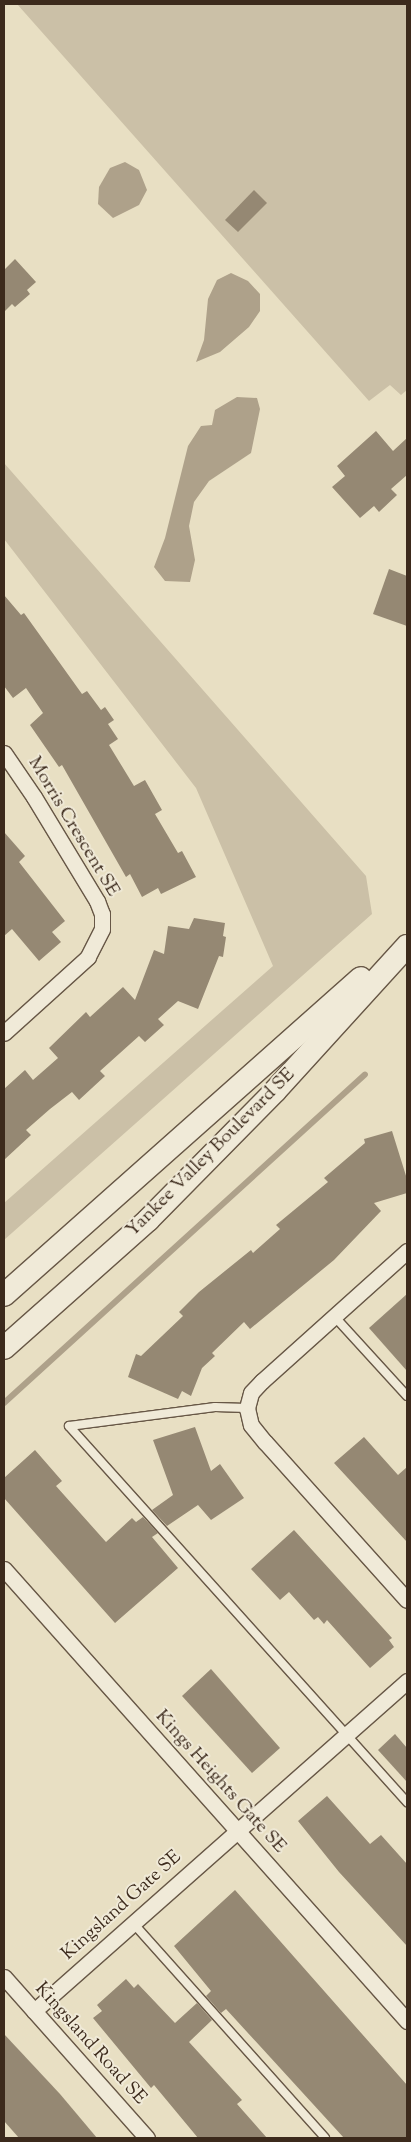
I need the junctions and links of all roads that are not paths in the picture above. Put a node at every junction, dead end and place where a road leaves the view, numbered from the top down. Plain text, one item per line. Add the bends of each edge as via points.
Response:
1 (4, 753) edge
2 (407, 938) edge
3 (407, 946) edge
4 (4, 1033) edge
5 (407, 1251) edge
6 (4, 1295) edge
7 (334, 1316) junction
8 (4, 1348) edge
9 (407, 1396) edge
10 (247, 1408) junction
11 (4, 1570) edge
12 (407, 1600) edge
13 (407, 1681) edge
14 (346, 1734) junction
15 (407, 1802) edge
16 (237, 1830) junction
17 (133, 1923) junction
18 (4, 1977) edge
19 (34, 2011) junction
20 (407, 2021) edge
21 (147, 2138) edge
22 (325, 2138) edge

1 - 4 street, Morris Crescent SE via 34,797 102,914 102,929 88,957
2 - 6 street, Yankee Valley Boulevard SE
3 - 8 street, Yankee Valley Boulevard SE via 275,1091 148,1220
5 - 7 street
7 - 9 lane
7 - 10 street via 262,1381 251,1393
10 - 12 street via 251,1425 265,1442
10 - 14 lane via 216,1407 69,1426
11 - 16 street, Kings Heights Gate SE
13 - 14 street, Kingsland Gate SE
14 - 15 lane
14 - 16 street, Kingsland Gate SE
16 - 17 street, Kingsland Gate SE
16 - 20 street, Kings Heights Gate SE
17 - 19 street, Kingsland Gate SE
17 - 22 lane
18 - 19 street, Kingsland Road SE
19 - 21 street, Kingsland Road SE

